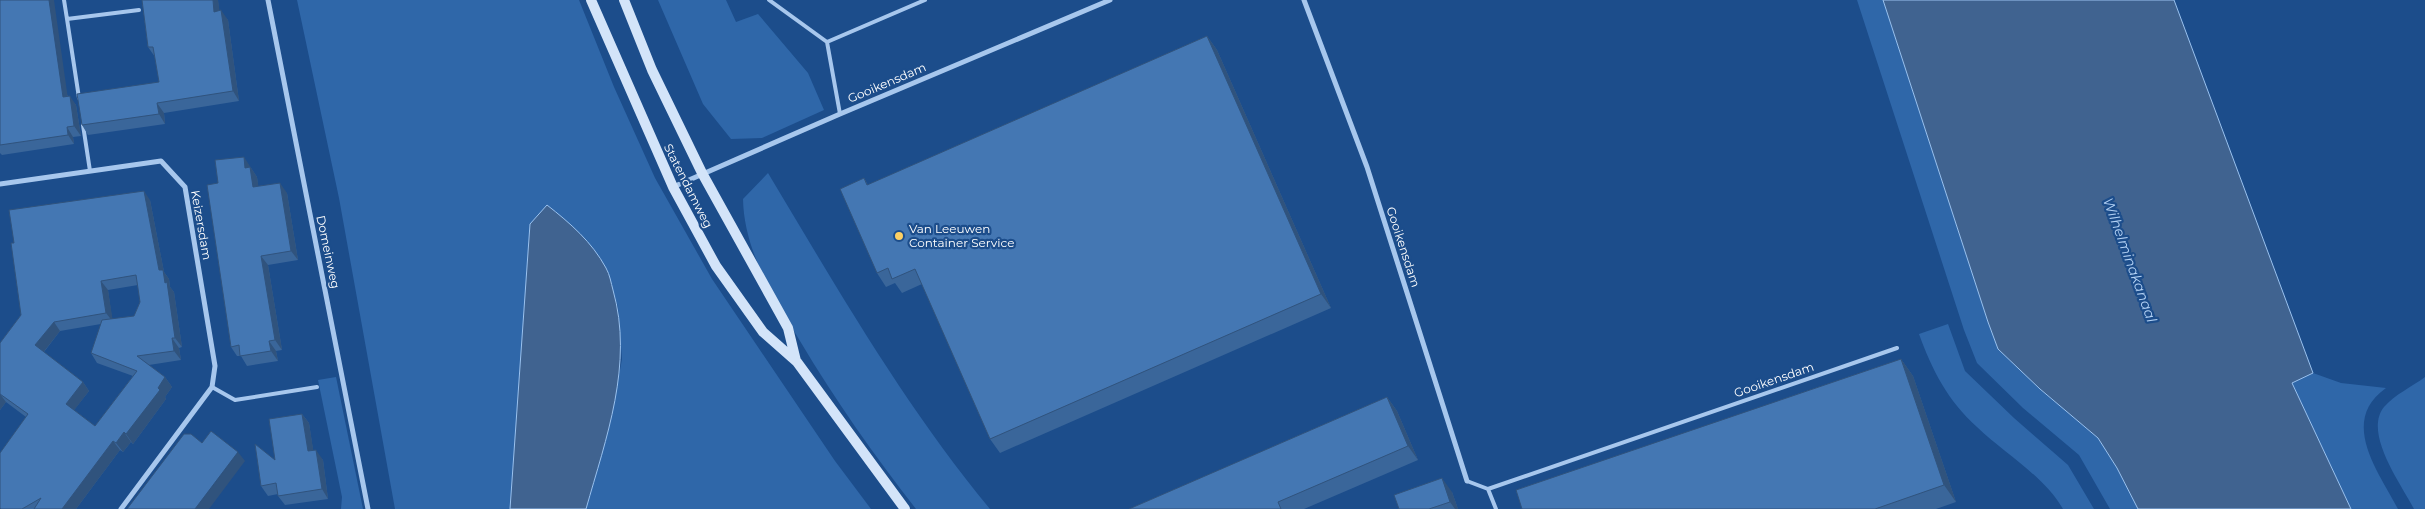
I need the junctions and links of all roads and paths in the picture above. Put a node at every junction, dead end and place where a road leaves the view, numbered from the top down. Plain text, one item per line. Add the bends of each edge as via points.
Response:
1 (64, 0) edge
2 (268, 0) edge
3 (591, 0) edge
4 (624, 0) edge
5 (770, 0) edge
6 (925, 0) edge
7 (1110, 0) edge
8 (1304, 0) edge
9 (139, 10) dead end
10 (67, 19) junction
11 (827, 42) junction
12 (80, 105) edge
13 (840, 114) junction
14 (82, 115) edge
15 (90, 170) junction
16 (702, 174) junction
17 (0, 184) edge
18 (673, 187) junction
19 (1897, 348) dead end
20 (797, 362) junction
21 (212, 387) junction
22 (317, 387) dead end
23 (1467, 481) joint
24 (1488, 489) junction
25 (121, 509) edge
26 (368, 509) edge
27 (904, 509) edge
28 (1496, 509) edge

1 - 10 lane
2 - 26 street, Domeinweg
3 - 18 main road, Statendamweg
4 - 16 main road, Statendamweg via 652,70
5 - 11 lane
6 - 11 lane
7 - 13 street, Gooikensdam
8 - 23 street, Gooikensdam via 1367,167
9 - 10 lane
10 - 12 lane
11 - 13 lane
13 - 16 street, Gooikensdam
14 - 15 lane
15 - 17 street
15 - 21 street, Keizersdam via 161,161 185,186 214,366
16 - 18 street, Gooikensdam
16 - 20 main road, Statendamweg via 788,328
18 - 20 main road, Statendamweg via 722,274 763,332
19 - 24 lane, Gooikensdam
20 - 27 main road, Statendamweg
21 - 22 lane via 235,400
21 - 25 street
23 - 24 lane, Gooikensdam
24 - 28 lane

